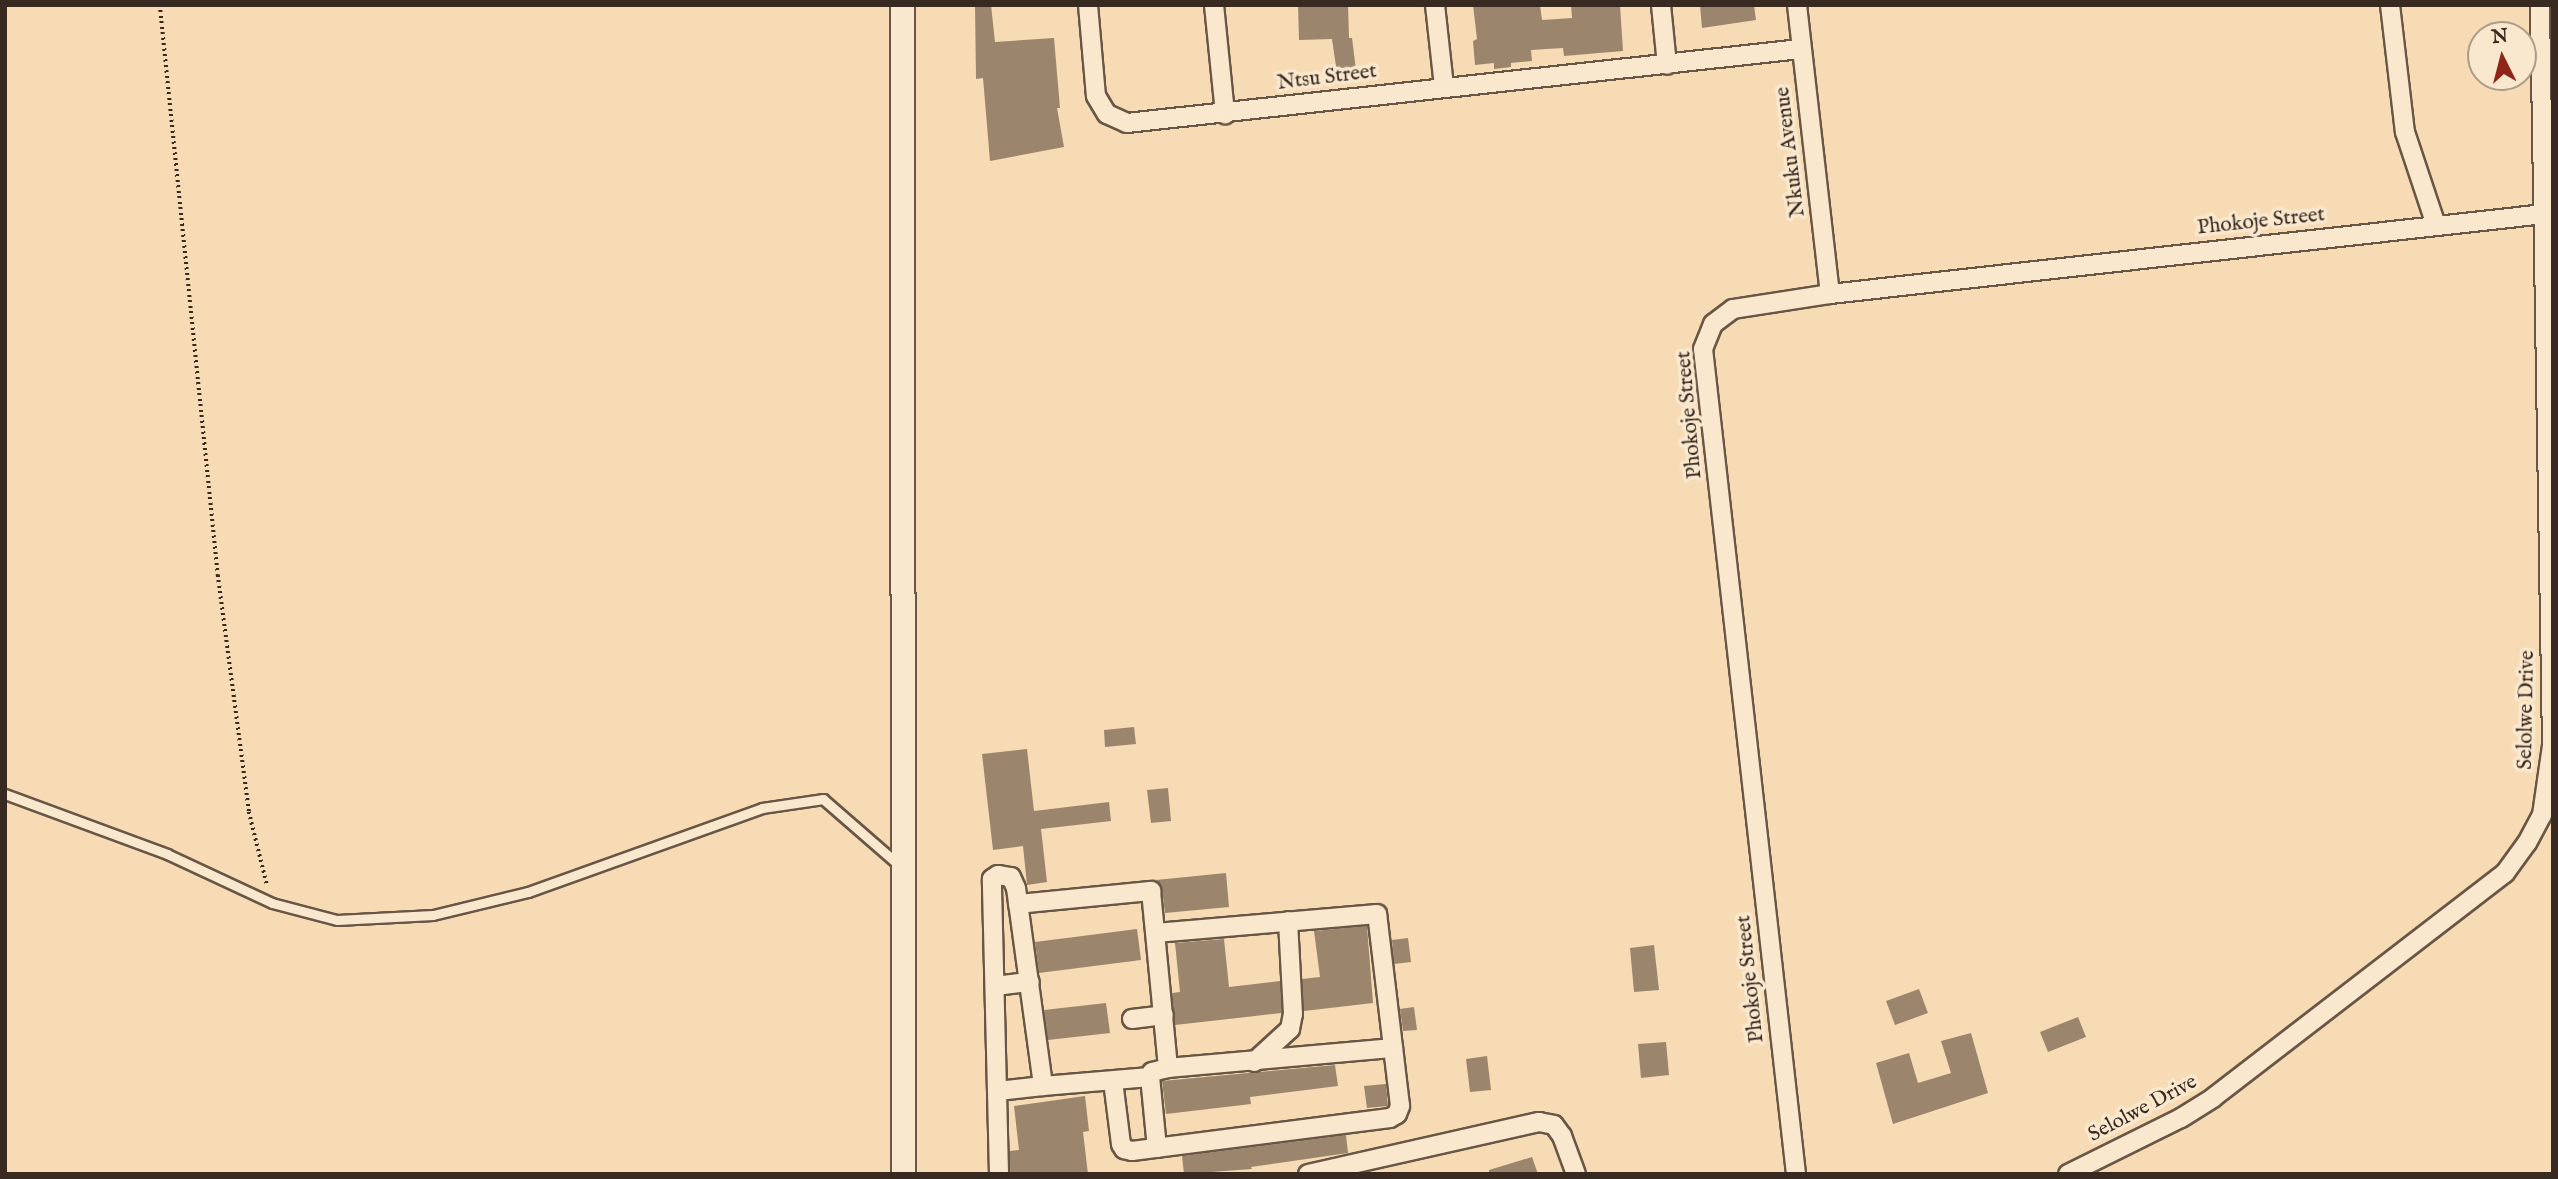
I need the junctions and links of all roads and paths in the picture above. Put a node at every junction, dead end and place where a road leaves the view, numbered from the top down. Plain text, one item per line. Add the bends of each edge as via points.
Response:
1 (160, 5) edge
2 (902, 5) edge
3 (1088, 5) edge
4 (1214, 5) edge
5 (1435, 5) edge
6 (1661, 5) edge
7 (1797, 5) edge
8 (2390, 5) edge
9 (2540, 5) edge
10 (2546, 31) edge
11 (1801, 49) junction
12 (1667, 65) junction
13 (1444, 87) junction
14 (1225, 114) junction
15 (2544, 214) junction
16 (2436, 225) junction
17 (1830, 294) junction
18 (2549, 321) edge
19 (5, 794) edge
20 (903, 869) junction
21 (272, 903) junction
22 (1018, 904) junction
23 (1288, 921) junction
24 (1156, 933) junction
25 (1030, 982) junction
26 (995, 986) junction
27 (1164, 1015) junction
28 (1132, 1019) dead end
29 (1393, 1048) junction
30 (1254, 1062) junction
31 (1168, 1068) junction
32 (1150, 1077) junction
33 (1113, 1081) junction
34 (1043, 1087) junction
35 (998, 1091) junction
36 (1157, 1148) junction
37 (903, 1174) edge
38 (999, 1174) edge
39 (1308, 1174) edge
40 (1576, 1174) edge
41 (1796, 1174) edge
42 (2068, 1174) edge

1 - 21 path via 218,575 249,813
2 - 20 street
3 - 14 street, Ntsu Street via 1096,96 1107,114 1127,123
4 - 14 street
5 - 13 street
6 - 12 street
7 - 11 street, Nkuku Avenue
8 - 16 street via 2405,132
9 - 10 street, Selolwe Drive
10 - 15 street, Selolwe Drive
11 - 12 street, Ntsu Street
11 - 17 street, Nkuku Avenue
12 - 13 street, Ntsu Street
13 - 14 street, Ntsu Street
15 - 16 street, Phokoje Street
15 - 18 street, Selolwe Drive
16 - 17 street, Phokoje Street
17 - 41 street, Phokoje Street via 1733,309 1713,324 1703,349
18 - 42 street, Selolwe Drive via 2552,746 2542,815 2527,844 2505,873 2214,1097
19 - 21 lane via 167,854
20 - 21 lane via 823,799 762,808 528,892 433,915 337,920
20 - 37 street
22 - 24 street via 1147,890 1152,896
22 - 25 street
22 - 26 street via 1011,877 992,879
23 - 24 street
23 - 29 street via 1377,914
23 - 30 street via 1290,1030
24 - 27 street
25 - 26 street
25 - 34 street
26 - 35 street
27 - 28 street
27 - 31 street
29 - 30 street
29 - 36 street via 1400,1106 1390,1118
30 - 31 street
31 - 32 street via 1152,1072
32 - 33 street
32 - 36 street
33 - 34 street
33 - 36 street via 1124,1149
34 - 35 street
35 - 38 street
39 - 40 street via 1539,1122 1554,1125 1562,1136

